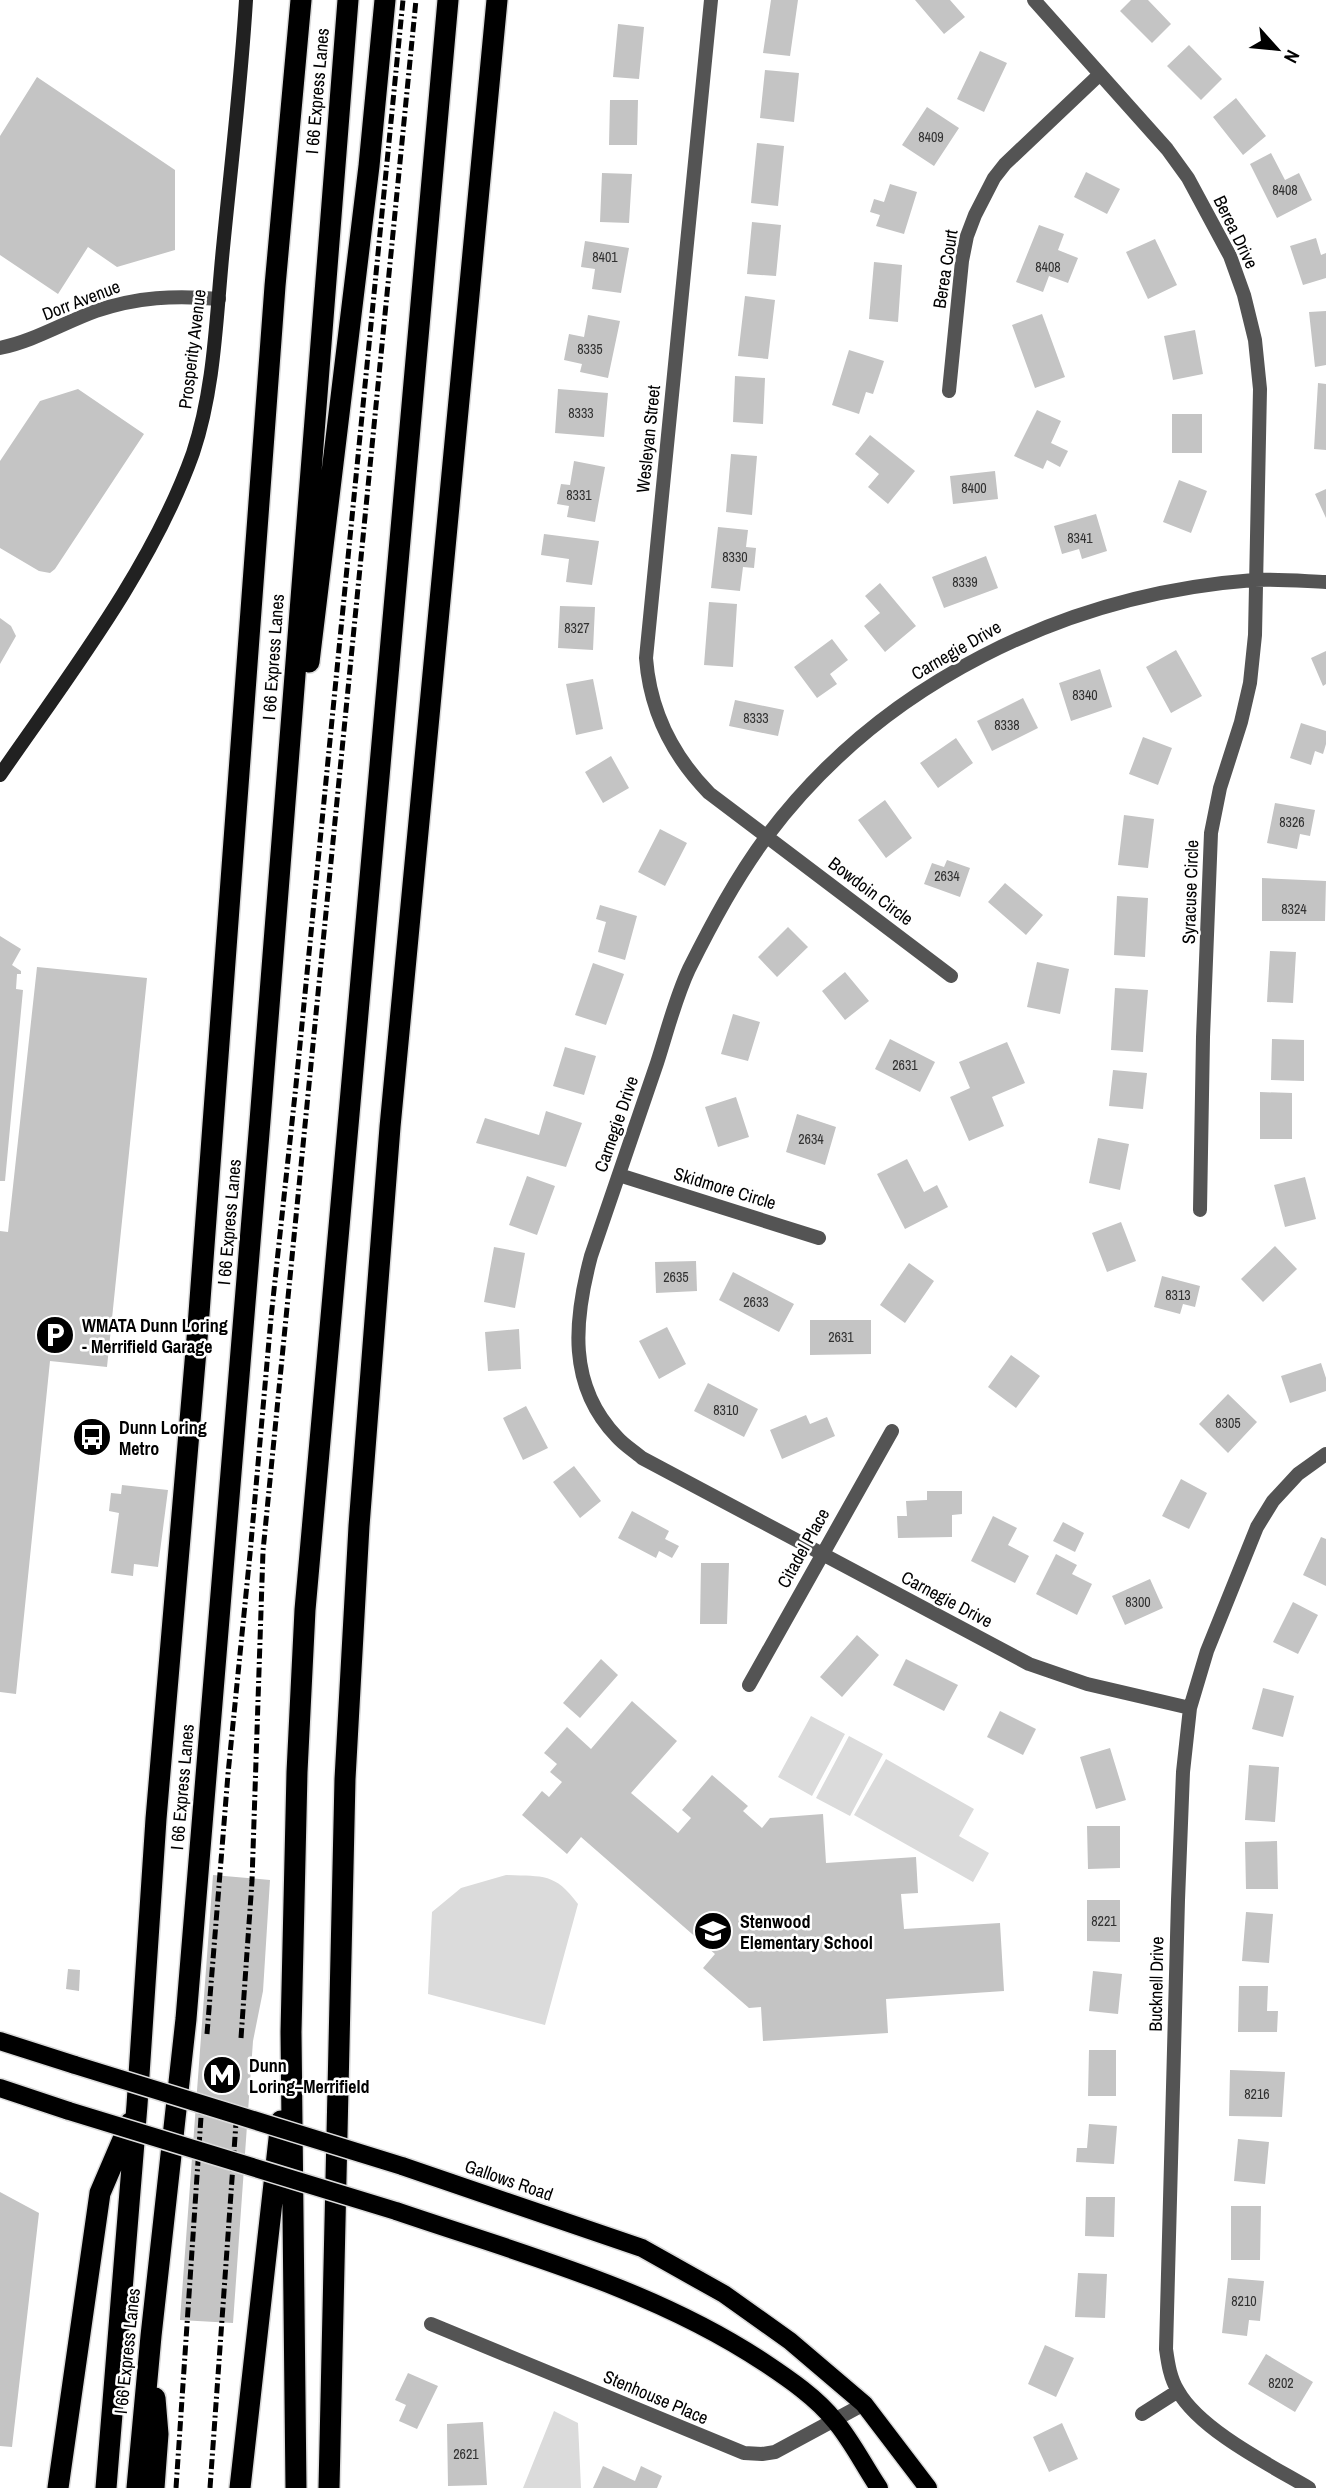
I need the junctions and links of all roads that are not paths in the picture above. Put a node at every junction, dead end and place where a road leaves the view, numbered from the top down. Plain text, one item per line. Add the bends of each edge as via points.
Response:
1 (246, 0) edge
2 (301, 0) edge
3 (348, 0) edge
4 (385, 0) edge
5 (448, 0) edge
6 (497, 0) edge
7 (711, 0) edge
8 (1034, 0) edge
9 (1099, 75) junction
10 (219, 299) junction
11 (0, 348) edge
12 (949, 391) dead end
13 (1256, 580) junction
14 (1326, 582) edge
15 (0, 775) edge
16 (767, 836) junction
17 (272, 961) junction
18 (951, 976) dead end
19 (619, 1175) junction
20 (1200, 1210) dead end
21 (819, 1238) dead end
22 (892, 1431) dead end
23 (1326, 1454) edge
24 (821, 1553) junction
25 (749, 1685) dead end
26 (1190, 1708) junction
27 (292, 2032) junction
28 (0, 2041) edge
29 (0, 2088) edge
30 (137, 2105) junction
31 (431, 2324) dead end
32 (151, 2336) junction
33 (1178, 2391) junction
34 (864, 2404) junction
35 (1142, 2414) dead end
36 (835, 2420) junction
37 (58, 2488) edge
38 (106, 2488) edge
39 (136, 2488) edge
40 (154, 2488) edge
41 (240, 2488) edge
42 (296, 2488) edge
43 (329, 2488) edge
44 (879, 2488) edge
45 (928, 2488) edge
46 (1308, 2488) edge

1 - 10 main road, Prosperity Avenue
2 - 30 highway via 275,286
3 - 17 highway, I 66 Express Lanes
4 - 17 highway
5 - 27 highway via 305,1610
6 - 43 highway via 391,1113 359,1526 345,1779
7 - 16 street, Wesleyan Street via 647,676 655,712 688,772
8 - 9 street, Berea Drive
9 - 12 street, Berea Court via 1005,164 975,215 962,261
9 - 13 street, Berea Drive via 1188,178 1230,256 1244,295 1260,389
10 - 11 street, Dorr Avenue via 161,296 132,301
10 - 15 main road, Prosperity Avenue via 208,392 193,451 173,501 98,633
13 - 14 street, Carnegie Drive
13 - 16 street, Carnegie Drive via 1174,590 1105,606 996,647 901,705 855,742
13 - 20 street, Syracuse Circle via 1250,683 1211,833
16 - 18 street, Bowdoin Circle
16 - 19 street, Carnegie Drive via 724,900 687,973
17 - 32 highway, I 66 Express Lanes via 187,2006
19 - 21 street, Skidmore Circle
19 - 24 street, Carnegie Drive via 592,1256 578,1320 582,1372 593,1403 616,1437 642,1458
22 - 24 street, Citadel Place
23 - 26 street, Bucknell Drive via 1297,1474 1256,1527 1207,1651
24 - 25 street, Citadel Place
24 - 26 street, Carnegie Drive via 1043,1670
26 - 33 street, Bucknell Drive via 1178,1900 1166,2349
27 - 41 highway
27 - 42 highway
28 - 34 main road, Gallows Road, bridge via 402,2166 642,2248 742,2306
29 - 36 main road, bridge via 396,2211 615,2285 738,2344
30 - 37 highway via 100,2193
30 - 38 highway
31 - 36 street, Stenhouse Place via 744,2453 775,2452
32 - 39 highway, I 66 Express Lanes
32 - 40 highway via 158,2434
33 - 35 street
33 - 46 street, Bucknell Drive via 1225,2437
34 - 36 street, Stenhouse Place
34 - 45 main road, Gallows Road
36 - 44 main road

